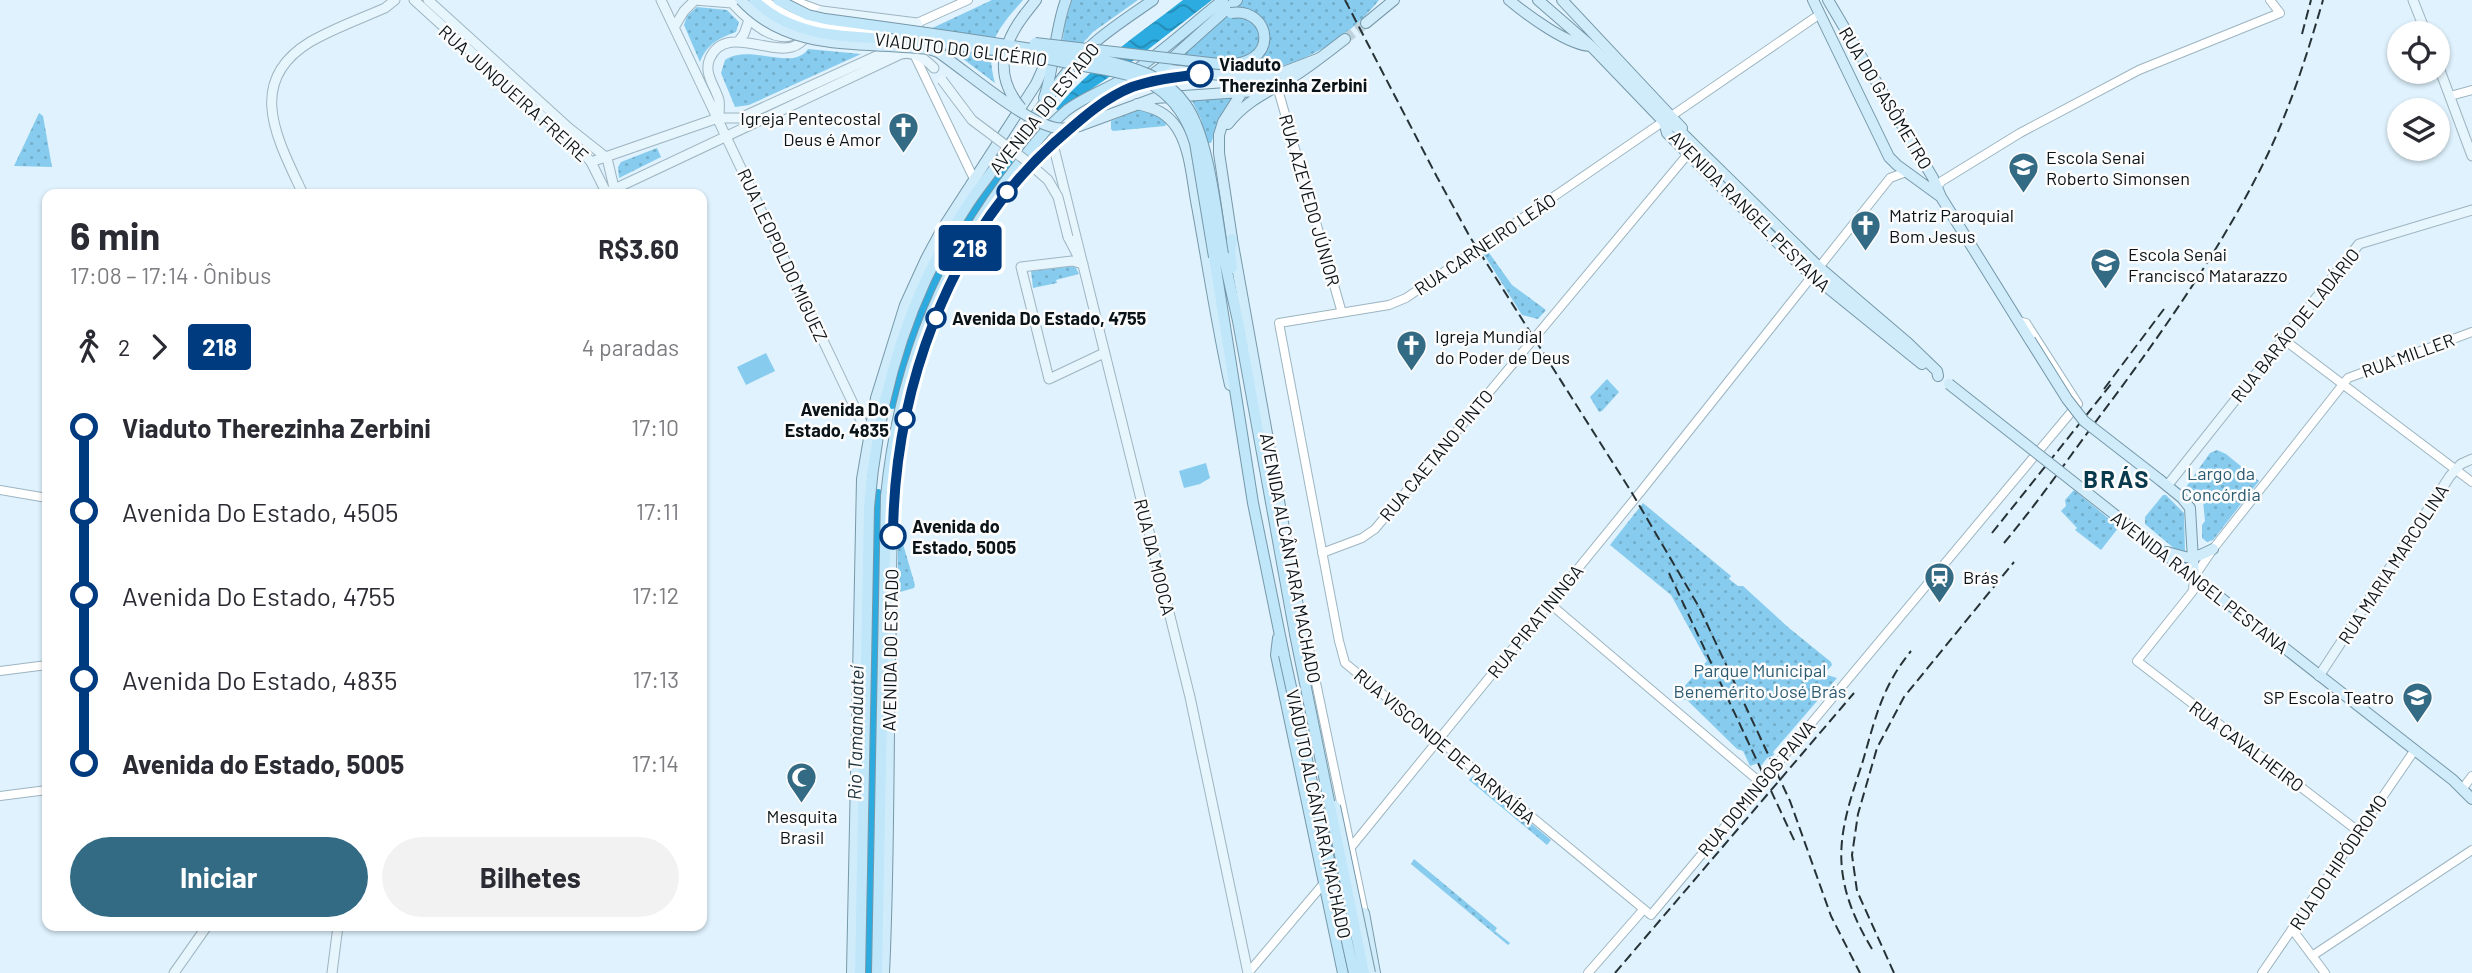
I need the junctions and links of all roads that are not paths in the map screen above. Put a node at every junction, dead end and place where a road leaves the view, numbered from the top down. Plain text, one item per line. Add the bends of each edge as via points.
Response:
1 (395, 0) edge
2 (414, 0) edge
3 (428, 0) edge
4 (661, 0) edge
5 (695, 0) edge
6 (754, 0) edge
7 (765, 0) edge
8 (778, 0) edge
9 (792, 0) edge
10 (968, 0) edge
11 (1036, 0) edge
12 (1066, 0) edge
13 (1153, 0) edge
14 (1223, 0) edge
15 (1237, 0) edge
16 (1394, 0) edge
17 (1400, 0) edge
18 (1509, 0) edge
19 (1538, 0) edge
20 (1555, 0) edge
21 (1562, 0) edge
22 (1813, 0) edge
23 (1828, 0) edge
24 (2270, 0) edge
25 (2413, 0) edge
26 (737, 1) edge
27 (1385, 4) edge
28 (824, 12) junction
29 (1820, 14) junction
30 (1218, 16) junction
31 (749, 20) junction
32 (2421, 21) edge
33 (1368, 22) tunnel mouth
34 (916, 23) junction
35 (675, 26) junction
36 (1058, 28) junction
37 (898, 29) junction
38 (939, 34) junction
39 (1582, 37) junction
40 (1345, 39) tunnel mouth
41 (738, 42) junction
42 (898, 46) junction
43 (1591, 46) junction
44 (477, 52) junction
45 (914, 54) junction
46 (1320, 58) junction
47 (934, 68) junction
48 (1160, 69) junction
49 (703, 74) junction
50 (1200, 74) junction
51 (1251, 78) junction
52 (1120, 80) junction
53 (2445, 84) edge
54 (1132, 88) junction
55 (1274, 88) junction
56 (2472, 90) edge
57 (1241, 92) junction
58 (2449, 96) junction
59 (1134, 105) junction
60 (1041, 109) junction
61 (1026, 114) junction
62 (719, 118) junction
63 (1668, 119) junction
64 (727, 135) junction
65 (1220, 140) junction
66 (1053, 144) junction
67 (1693, 148) junction
68 (2472, 156) edge
69 (607, 158) junction
70 (591, 162) junction
71 (1906, 172) junction
72 (974, 179) junction
73 (301, 189) edge
74 (608, 189) edge
75 (611, 189) edge
76 (619, 189) edge
77 (1937, 191) junction
78 (2472, 210) edge
79 (1069, 238) junction
80 (1232, 239) junction
81 (1219, 255) junction
82 (1059, 262) junction
83 (1083, 264) junction
84 (1816, 272) junction
85 (1342, 313) junction
86 (2017, 319) junction
87 (1238, 321) junction
88 (1279, 323) joint
89 (2472, 332) edge
90 (2283, 339) junction
91 (1104, 353) junction
92 (2343, 384) junction
93 (2078, 404) joint
94 (1238, 417) junction
95 (868, 435) junction
96 (2472, 459) edge
97 (2456, 469) junction
98 (2472, 482) edge
99 (2164, 483) junction
100 (0, 490) edge
101 (42, 497) edge
102 (2213, 549) junction
103 (2159, 550) junction
104 (1322, 553) junction
105 (2193, 558) junction
106 (2194, 577) junction
107 (1270, 591) junction
108 (1549, 603) junction
109 (1289, 606) junction
110 (1302, 626) junction
111 (1279, 634) junction
112 (1294, 634) joint
113 (1284, 655) joint
114 (42, 666) edge
115 (0, 671) edge
116 (2319, 676) junction
117 (1438, 740) junction
118 (2414, 751) junction
119 (2472, 776) edge
120 (1761, 783) junction
121 (2463, 788) junction
122 (42, 791) edge
123 (0, 796) edge
124 (2472, 799) edge
125 (1346, 829) junction
126 (2358, 831) junction
127 (1363, 834) junction
128 (1350, 849) junction
129 (2472, 850) edge
130 (1318, 855) junction
131 (1324, 883) junction
132 (1358, 885) junction
133 (1328, 903) junction
134 (1643, 910) junction
135 (1364, 913) junction
136 (1650, 915) joint
137 (2292, 929) junction
138 (203, 931) edge
139 (337, 931) edge
140 (2312, 956) junction
141 (174, 973) edge
142 (332, 973) edge
143 (852, 973) edge
144 (860, 973) edge
145 (877, 973) edge
146 (884, 973) edge
147 (1248, 973) edge
148 (1343, 973) edge
149 (1354, 973) edge
150 (1364, 973) edge
151 (1375, 973) edge
152 (1588, 973) edge
153 (2262, 973) edge
154 (2325, 973) edge

1 - 73 main road via 312,41 279,70 272,116
2 - 44 main road, RUA JUNQUEIRA FREIRE
3 - 44 main road, RUA JUNQUEIRA FREIRE
4 - 35 main road
5 - 26 main road
5 - 35 main road
6 - 81 highway, VIADUTO DO GLICÉRIO, bridge via 783,21 813,32 986,49 1149,83 1173,102 1189,125
7 - 37 street, VIADUTO DO GLICÉRIO, bridge via 784,13 821,26
8 - 37 highway, VIADUTO DO GLICÉRIO, bridge via 808,15
9 - 28 street
10 - 34 street
11 - 61 main road, bridge via 1013,29 1004,60 1005,81
12 - 36 highway
13 - 60 highway, AVENIDA DO ESTADO via 1092,44
14 - 52 highway, AVENIDA DO ESTADO
15 - 30 highway, AVENIDA DO ESTADO
16 - 27 main road
17 - 27 main road
18 - 43 main road via 1564,36
19 - 39 main road
20 - 39 main road
21 - 63 main road, AVENIDA RANGEL PESTANA
22 - 29 main road, RUA DO GASÔMETRO
23 - 77 main road, RUA DO GASÔMETRO
24 - 77 street via 2280,13 2138,70 2020,133
25 - 32 main road
26 - 31 main road
26 - 42 main road, VIADUTO DO GLICÉRIO, bridge via 788,33
27 - 33 main road
28 - 31 main road via 790,38
28 - 34 main road
28 - 41 main road via 793,47
29 - 63 street, RUA CARNEIRO LEÃO
29 - 71 main road, RUA DO GASÔMETRO via 1889,157
30 - 38 highway, bridge via 1241,12 1258,21 1264,43 1255,58 1243,64 1219,64
30 - 48 highway, AVENIDA DO ESTADO
31 - 41 main road
34 - 47 main road
35 - 49 main road
36 - 60 highway
36 - 72 main road, AVENIDA DO ESTADO via 1043,72
37 - 38 highway, VIADUTO DO GLICÉRIO, bridge
38 - 81 highway, VIADUTO DO GLICÉRIO, bridge via 1106,62 1169,86 1187,107 1200,134
39 - 43 main road, AVENIDA RANGEL PESTANA
40 - 46 main road
41 - 49 main road via 713,52
42 - 61 main road, VIADUTO DO GLICÉRIO, bridge via 938,52
42 - 62 main road via 740,118
43 - 63 main road, AVENIDA RANGEL PESTANA
44 - 69 main road, RUA JUNQUEIRA FREIRE
44 - 70 main road, RUA JUNQUEIRA FREIRE
45 - 47 main road
45 - 64 main road via 901,54
45 - 72 street
46 - 51 main road via 1281,73
46 - 55 main road
47 - 79 main road, bridge via 972,120 1048,180 1058,197
48 - 50 main road
48 - 52 highway
48 - 54 highway, AVENIDA DO ESTADO
49 - 62 main road, RUA LEOPOLDO MIGUEZ via 719,102
50 - 51 main road
50 - 54 main road
51 - 57 main road
52 - 145 highway, AVENIDA DO ESTADO via 1079,102 1050,126 984,211 938,294 904,388 890,456 886,510
53 - 58 main road
54 - 66 main road, AVENIDA DO ESTADO via 1094,108
55 - 57 main road, VIADUTO DO GLICÉRIO
55 - 65 main road via 1241,109
55 - 85 street, RUA AZEVEDO JÚNIOR
56 - 58 street
57 - 59 main road, VIADUTO DO GLICÉRIO via 1155,98
57 - 65 main road via 1223,122
58 - 68 main road
59 - 61 main road, VIADUTO DO GLICÉRIO, bridge via 1070,128 1054,128
59 - 94 main road, AVENIDA ALCÂNTARA MACHADO via 1161,111 1184,144 1218,334
60 - 144 highway, AVENIDA DO ESTADO via 969,203 945,243 896,358 881,414 869,507
62 - 64 main road, RUA LEOPOLDO MIGUEZ
62 - 69 main road
63 - 67 main road, AVENIDA RANGEL PESTANA
63 - 67 main road, AVENIDA RANGEL PESTANA via 1667,133
63 - 85 street, RUA CARNEIRO LEÃO via 1406,298
64 - 76 main road
64 - 95 main road, RUA LEOPOLDO MIGUEZ
65 - 80 main road, AVENIDA ALCÂNTARA MACHADO
66 - 83 main road, RUA DA MOOCA
66 - 146 main road, AVENIDA DO ESTADO via 1014,181 967,253 931,331 904,424 893,521
67 - 84 main road, AVENIDA RANGEL PESTANA
67 - 104 street, RUA CAETANO PINTO via 1375,529
69 - 70 main road
69 - 75 main road, RUA JUNQUEIRA FREIRE
70 - 74 main road, RUA JUNQUEIRA FREIRE
71 - 77 main road, RUA DO GASÔMETRO
71 - 84 street, RUA PIRATININGA via 1890,178
72 - 95 main road, AVENIDA DO ESTADO via 941,232 905,306
77 - 86 main road, RUA DO GASÔMETRO
78 - 90 main road, RUA BARÃO DE LADÁRIO via 2359,244
79 - 82 main road via 1067,253
79 - 83 main road
80 - 87 highway
80 - 110 main road, AVENIDA ALCÂNTARA MACHADO
81 - 87 highway, AVENIDA ALCÂNTARA MACHADO
81 - 94 highway, AVENIDA ALCÂNTARA MACHADO
82 - 83 main road
82 - 91 main road via 1021,267 1049,379
83 - 91 main road, RUA DA MOOCA
84 - 103 main road, AVENIDA RANGEL PESTANA, bridge via 1908,343 1938,376
84 - 108 street, RUA PIRATININGA
85 - 88 street, RUA CARNEIRO LEÃO
86 - 93 street, RUA DO GASÔMETRO via 2026,323
86 - 99 main road, bridge via 2084,421
87 - 109 highway, AVENIDA ALCÂNTARA MACHADO
88 - 104 street, RUA VISCONDE DE PARNAÍBA
89 - 92 street, RUA MILLER via 2349,377
90 - 92 street
90 - 99 main road, RUA BARÃO DE LADÁRIO via 2201,444
91 - 147 main road, RUA DA MOOCA via 1190,697
92 - 97 street
92 - 102 street, RUA MILLER
93 - 120 street, RUA DOMINGOS PAIVA
94 - 107 highway, AVENIDA ALCÂNTARA MACHADO
95 - 143 main road, AVENIDA DO ESTADO via 859,544
96 - 97 main road, RUA MARIA MARCOLINA
97 - 98 street
97 - 116 main road, RUA MARIA MARCOLINA
99 - 105 main road via 2190,508
100 - 101 street
102 - 105 main road
102 - 106 street
103 - 105 main road
103 - 106 main road, AVENIDA RANGEL PESTANA
104 - 117 street, RUA VISCONDE DE PARNAÍBA via 1343,660
105 - 106 main road
106 - 116 main road, AVENIDA RANGEL PESTANA
106 - 126 street, RUA CAVALHEIRO via 2193,591 2137,661
107 - 109 highway
107 - 111 highway, AVENIDA ALCÂNTARA MACHADO
108 - 117 street, RUA PIRATININGA
108 - 120 street
109 - 112 highway, AVENIDA ALCÂNTARA MACHADO
110 - 125 street, AVENIDA ALCÂNTARA MACHADO
110 - 151 main road, VIADUTO ALCÂNTARA MACHADO, bridge via 1307,668
111 - 113 highway, AVENIDA ALCÂNTARA MACHADO
111 - 130 highway via 1276,655
112 - 150 highway, VIADUTO ALCÂNTARA MACHADO, bridge
113 - 149 highway, VIADUTO ALCÂNTARA MACHADO, bridge
114 - 115 street
116 - 118 main road, AVENIDA RANGEL PESTANA
117 - 127 street, RUA PIRATININGA
117 - 134 street, RUA VISCONDE DE PARNAÍBA
118 - 121 main road, AVENIDA RANGEL PESTANA
118 - 126 street, RUA DO HIPÓDROMO
119 - 121 street
120 - 136 street, RUA DOMINGOS PAIVA
121 - 124 main road, AVENIDA RANGEL PESTANA
122 - 123 street
125 - 127 street
125 - 128 street, AVENIDA ALCÂNTARA MACHADO
125 - 130 street via 1345,841 1329,856
126 - 137 street, RUA DO HIPÓDROMO
127 - 128 street, RUA PIRATININGA
128 - 131 street, RUA PIRATININGA
128 - 132 street, AVENIDA ALCÂNTARA MACHADO
129 - 140 street
130 - 131 highway
131 - 133 highway
131 - 147 street, RUA PIRATININGA
132 - 133 street via 1352,884
132 - 135 street, AVENIDA ALCÂNTARA MACHADO
133 - 148 highway
134 - 136 street, RUA VISCONDE DE PARNAÍBA
134 - 152 street
135 - 151 street, AVENIDA ALCÂNTARA MACHADO
135 - 151 main road, bridge
137 - 140 street
137 - 153 street, RUA DO HIPÓDROMO
138 - 141 main road
139 - 142 main road
140 - 154 street

